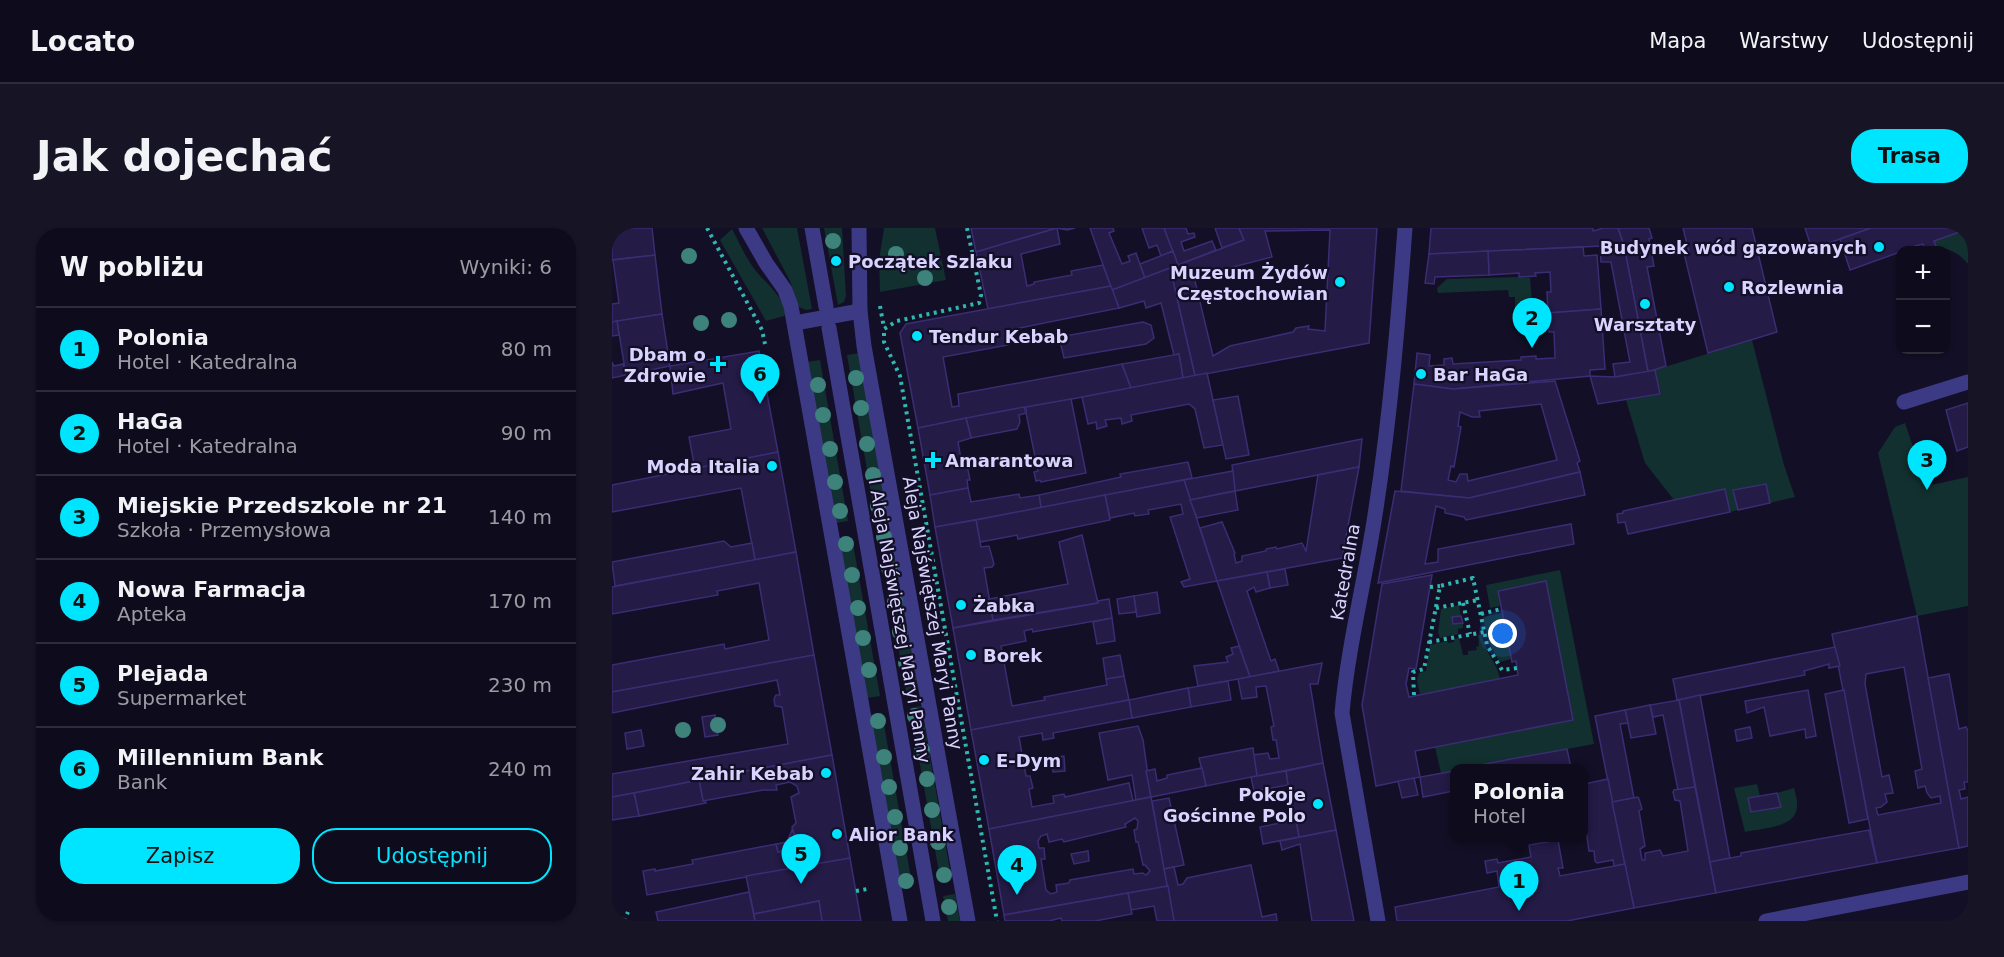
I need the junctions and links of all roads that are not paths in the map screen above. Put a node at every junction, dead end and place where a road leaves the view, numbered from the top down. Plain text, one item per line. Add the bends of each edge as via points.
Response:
1 (746, 228) edge
2 (812, 228) edge
3 (859, 228) edge
4 (1405, 228) edge
5 (826, 307) dead end
6 (860, 311) junction
7 (795, 323) junction
8 (829, 328) dead end
9 (1968, 382) edge
10 (1904, 402) dead end
11 (1968, 882) edge
12 (900, 921) edge
13 (933, 921) edge
14 (968, 921) edge
15 (1378, 921) edge
16 (1766, 921) edge

1 - 7 street via 785,290
2 - 5 street
3 - 6 street, Aleja Najświętszej Maryi Panny
4 - 15 street, Katedralna via 1389,416 1342,713
6 - 7 street
6 - 14 street, Aleja Najświętszej Maryi Panny
7 - 12 street
8 - 13 street, I Aleja Najświętszej Maryi Panny
9 - 10 street
11 - 16 street

